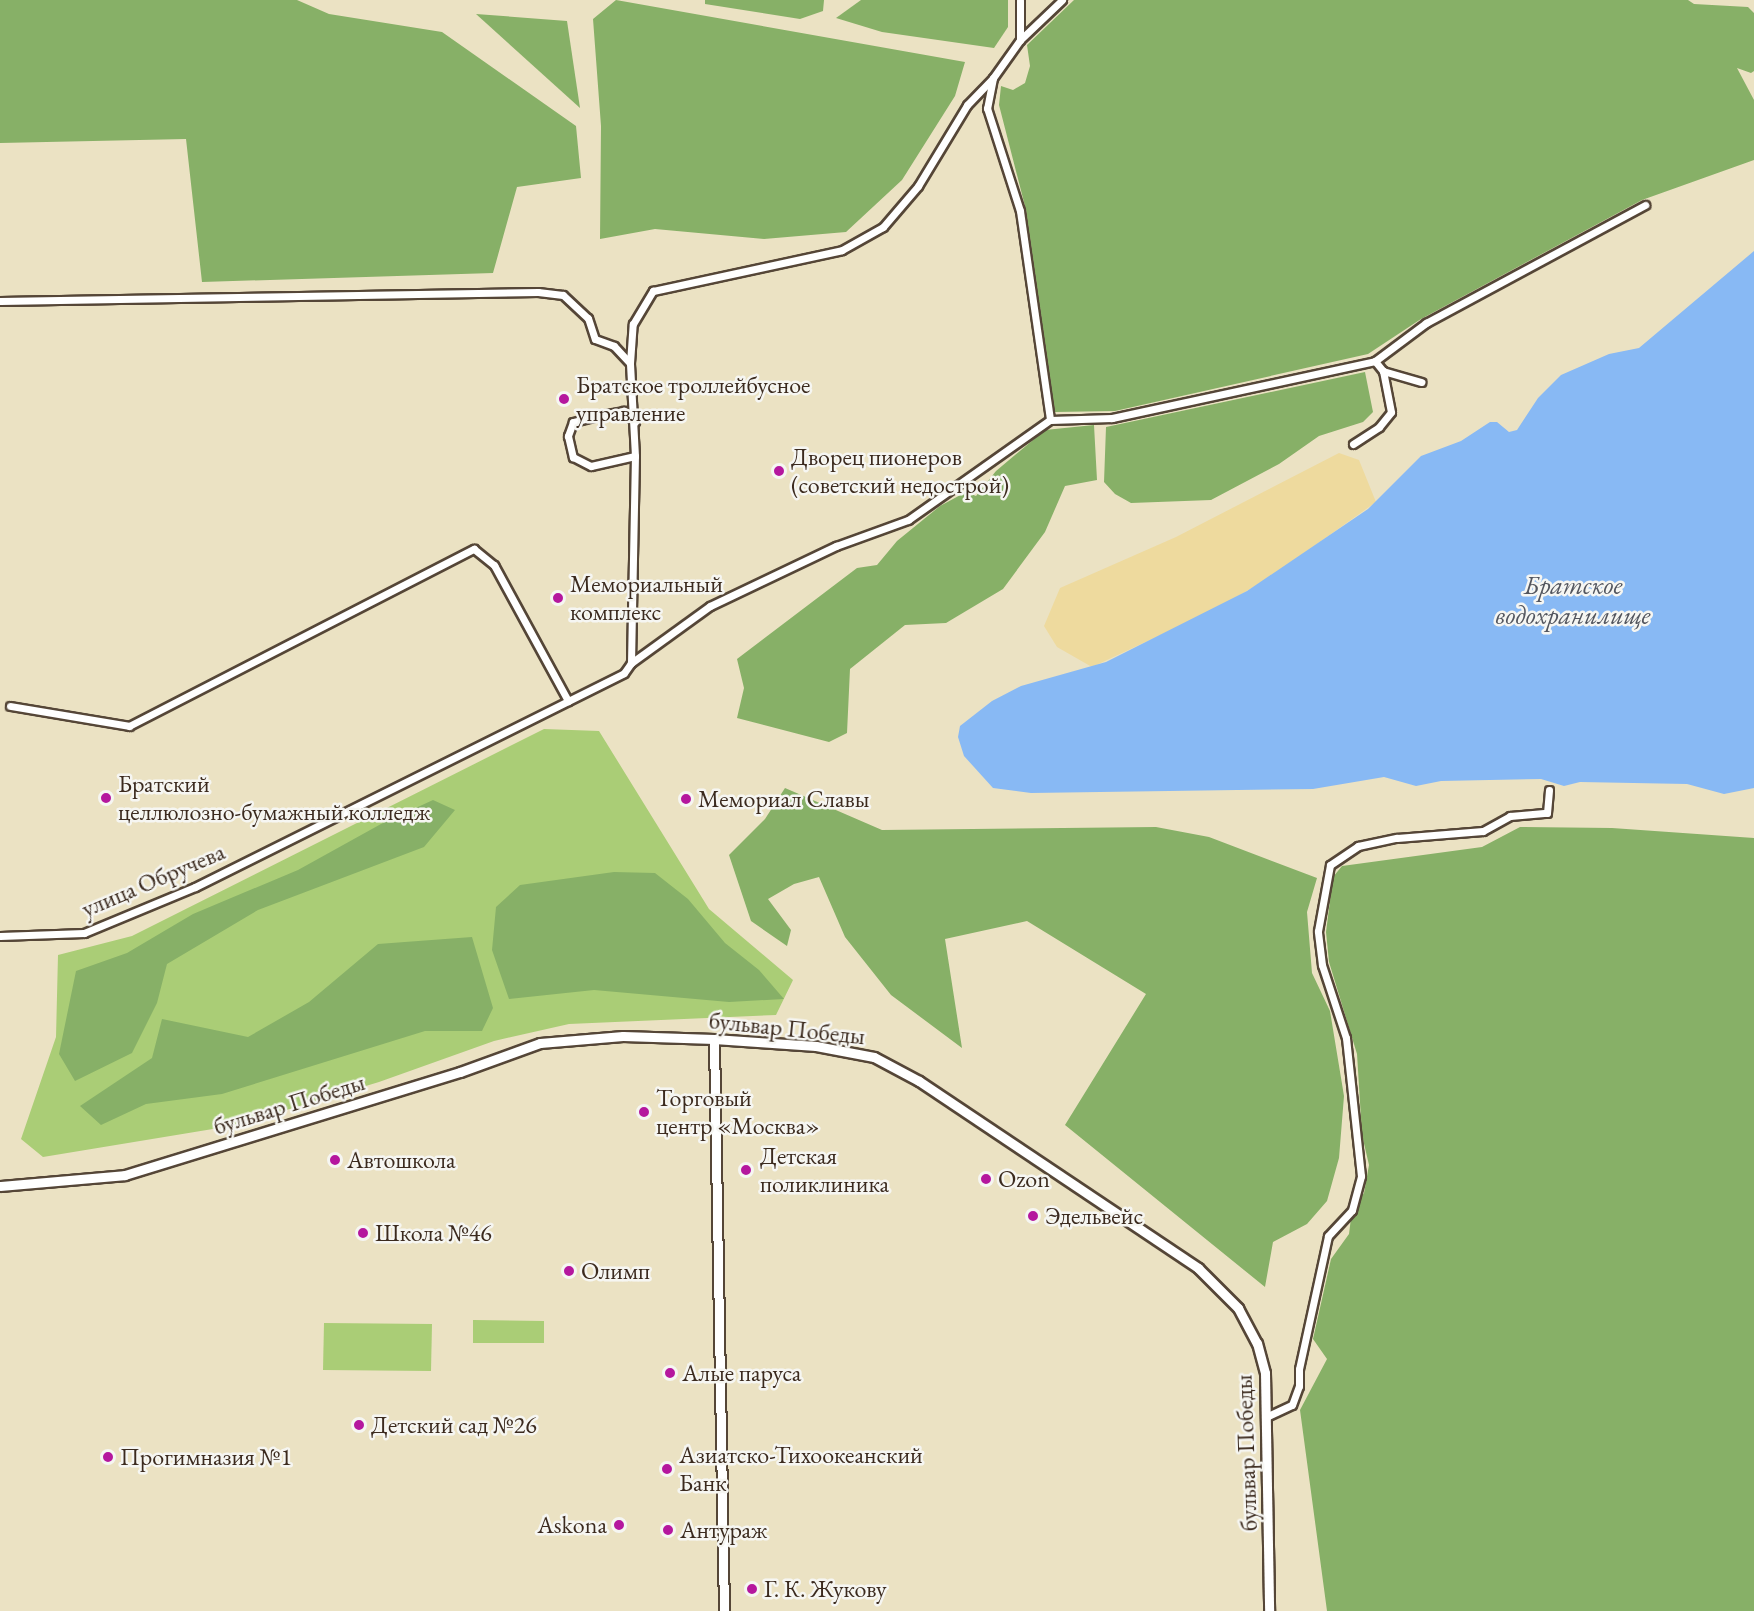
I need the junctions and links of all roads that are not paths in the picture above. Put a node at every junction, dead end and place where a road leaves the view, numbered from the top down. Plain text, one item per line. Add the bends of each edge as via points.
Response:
1 (1020, 0) edge
2 (1062, 0) edge
3 (1020, 40) junction
4 (993, 78) junction
5 (1645, 205) dead end
6 (0, 301) edge
7 (1375, 361) junction
8 (630, 363) junction
9 (1383, 371) junction
10 (1421, 382) dead end
11 (1050, 420) junction
12 (635, 422) junction
13 (1353, 444) dead end
14 (635, 456) junction
15 (631, 663) junction
16 (568, 701) junction
17 (10, 706) dead end
18 (1549, 790) dead end
19 (0, 936) edge
20 (714, 1039) junction
21 (0, 1186) edge
22 (1268, 1416) junction
23 (724, 1611) edge
24 (1269, 1611) edge

1 - 3 street
2 - 3 street
3 - 4 street
4 - 8 street via 968,105 918,186 884,227 842,250 762,264 653,291 633,324
4 - 11 street via 987,108 1020,211
5 - 7 street via 1426,323
6 - 8 street via 538,292 562,295 588,318 595,339 614,346
7 - 9 street
7 - 11 street via 1112,418
8 - 12 street
9 - 10 street
9 - 13 street via 1391,412 1379,427
11 - 15 street, улица Обручева via 908,520 836,546 710,606
12 - 14 street
12 - 14 street via 624,411 597,416 573,422 568,436 573,457 591,466
14 - 15 street
15 - 16 street, улица Обручева via 624,673
16 - 17 street via 494,565 474,549 129,726
16 - 19 street, улица Обручева via 195,887 106,924 84,933
18 - 22 street via 1547,813 1510,816 1483,831 1397,838 1358,846 1330,865 1318,931 1322,965 1346,1038 1360,1176 1352,1210 1328,1236 1292,1405
20 - 21 street, бульвар Победы via 623,1036 540,1043 460,1072 126,1175
20 - 22 street, бульвар Победы via 816,1046 874,1057 919,1081 1198,1268 1228,1295 1249,1324 1265,1373
20 - 23 street
22 - 24 street, бульвар Победы

